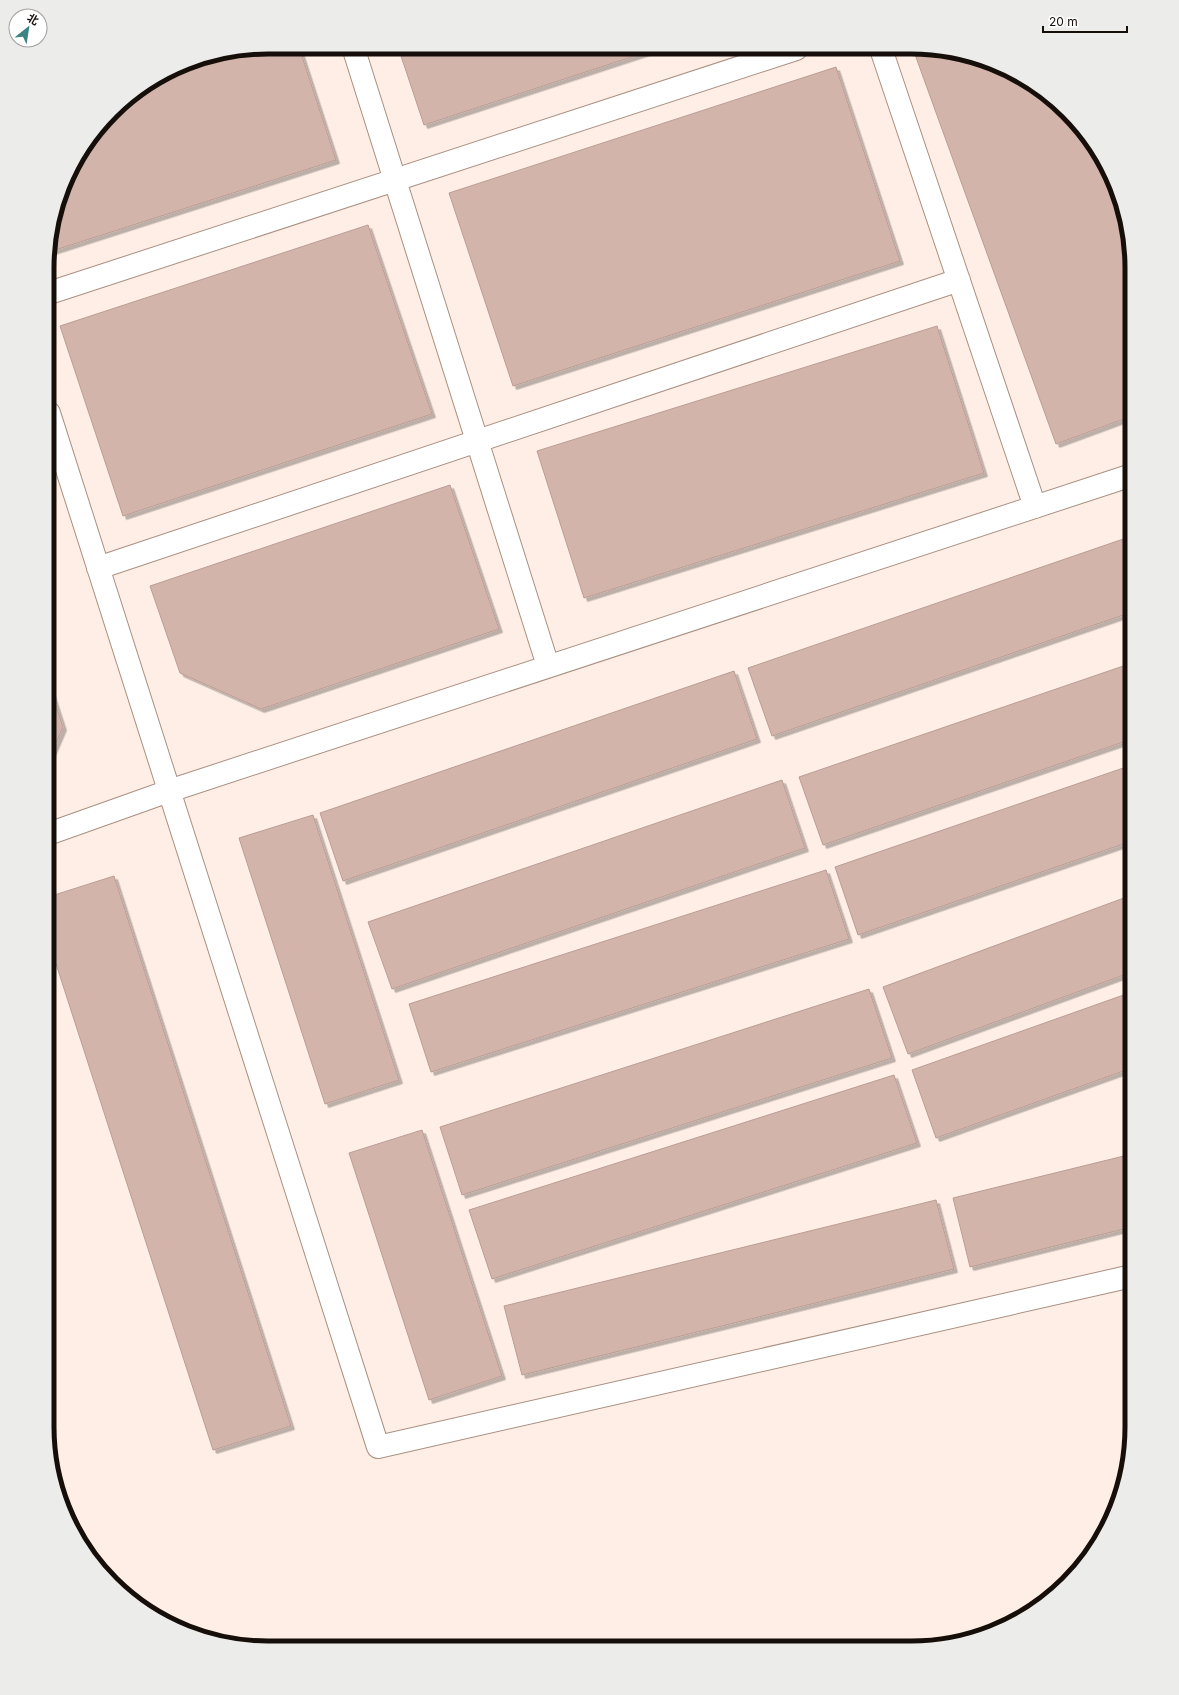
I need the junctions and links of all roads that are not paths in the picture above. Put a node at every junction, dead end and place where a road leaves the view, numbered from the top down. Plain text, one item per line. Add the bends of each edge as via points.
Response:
1 (355, 54) edge
2 (778, 54) edge
3 (883, 54) edge
4 (395, 180) junction
5 (959, 280) junction
6 (54, 291) edge
7 (54, 429) edge
8 (477, 440) junction
9 (1125, 477) edge
10 (1035, 507) junction
11 (98, 568) junction
12 (548, 666) junction
13 (169, 791) junction
14 (54, 832) edge
15 (1125, 1278) edge

1 - 4 street
2 - 4 street
3 - 5 street
4 - 6 street
4 - 8 street
5 - 8 street
5 - 10 street
7 - 11 street
8 - 11 street
8 - 12 street
9 - 10 street
10 - 12 street
11 - 13 street
12 - 13 street
13 - 14 street
13 - 15 street via 378,1447

